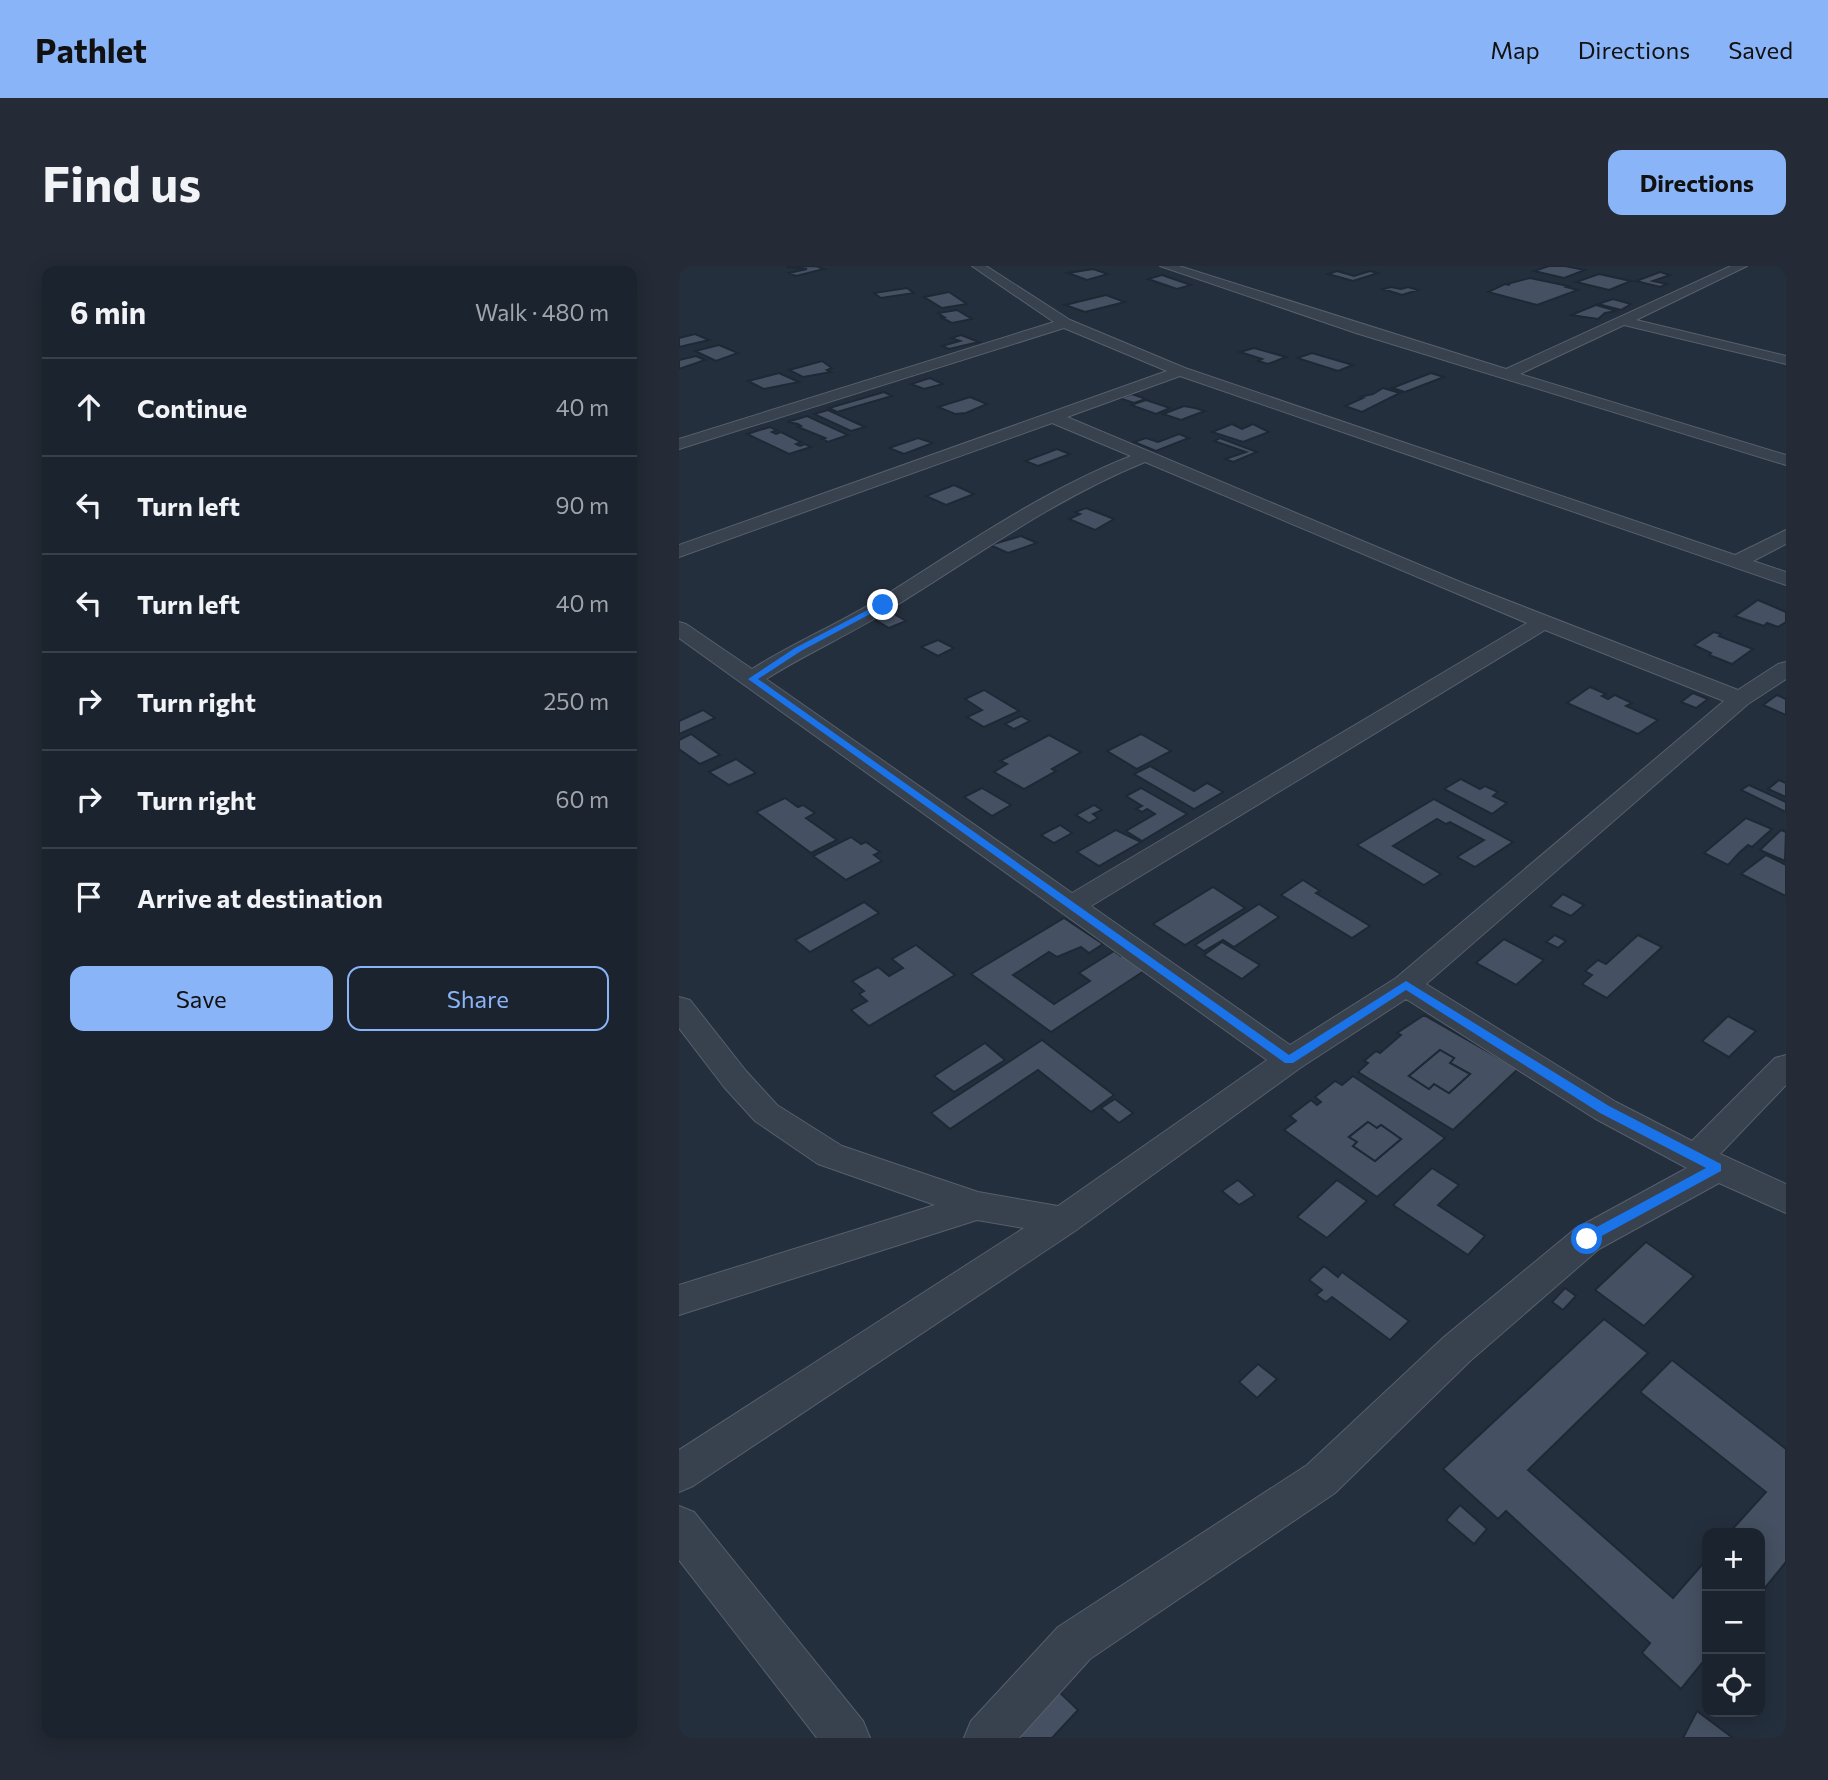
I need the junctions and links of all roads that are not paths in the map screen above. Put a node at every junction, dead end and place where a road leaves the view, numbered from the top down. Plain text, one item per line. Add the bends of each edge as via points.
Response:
1 (978, 266) edge
2 (1166, 266) edge
3 (1741, 266) edge
4 (1623, 321) junction
5 (1065, 323) junction
6 (1786, 360) edge
7 (1179, 371) junction
8 (1506, 375) junction
9 (1050, 416) junction
10 (679, 444) edge
11 (1146, 456) junction
12 (1786, 460) edge
13 (1786, 536) edge
14 (679, 551) edge
15 (1737, 562) junction
16 (1786, 579) edge
17 (1543, 622) junction
18 (679, 628) edge
19 (1786, 669) edge
20 (752, 679) junction
21 (1740, 699) junction
22 (1071, 906) junction
23 (1406, 985) junction
24 (679, 1007) edge
25 (1289, 1060) junction
26 (1786, 1066) edge
27 (1706, 1163) junction
28 (1786, 1199) edge
29 (977, 1206) junction
30 (1063, 1221) junction
31 (679, 1300) edge
32 (679, 1473) edge
33 (679, 1526) edge
34 (846, 1738) edge
35 (988, 1738) edge

1 - 5 street
2 - 8 street
3 - 4 street
4 - 6 street
4 - 8 street
5 - 7 street
5 - 10 street
7 - 9 street
7 - 15 street
8 - 12 street
9 - 11 street
9 - 14 street
11 - 17 street
11 - 20 street via 1054,499 883,605
13 - 15 street
15 - 16 street
17 - 21 street
17 - 22 street
18 - 20 street
19 - 21 street
20 - 22 street
21 - 23 street
22 - 25 street
23 - 25 street
23 - 27 street via 1605,1110
24 - 29 street via 766,1113 830,1155
25 - 30 street
26 - 27 street
27 - 28 street
27 - 35 street via 1587,1239 1457,1349 1321,1479 1074,1643
29 - 30 street
29 - 31 street
30 - 32 street
33 - 34 street

